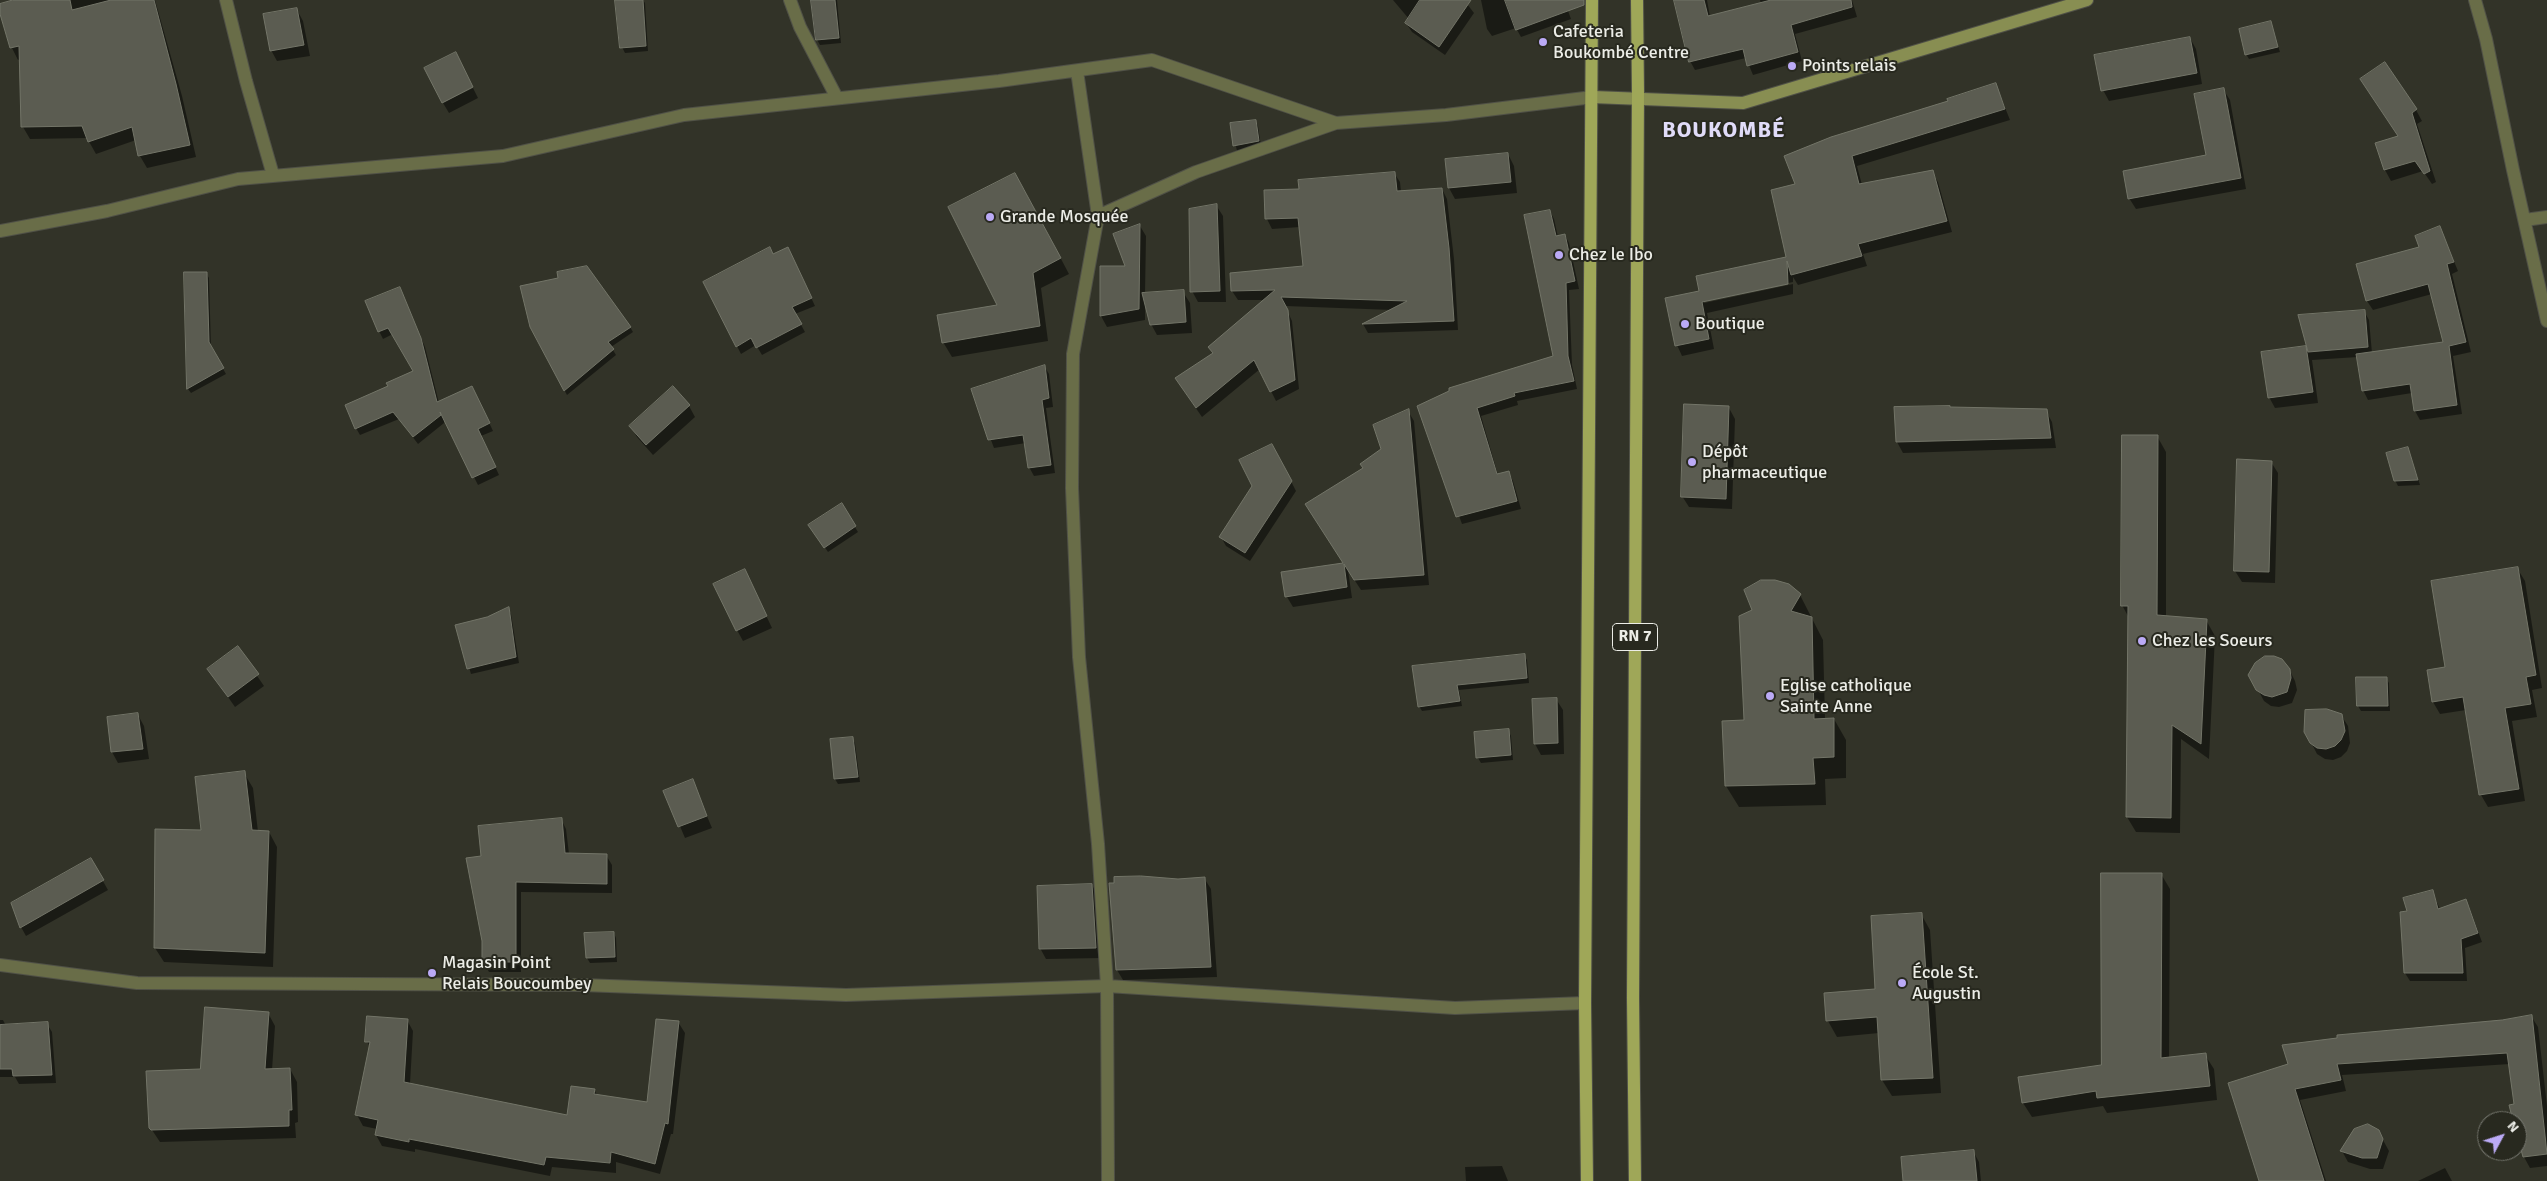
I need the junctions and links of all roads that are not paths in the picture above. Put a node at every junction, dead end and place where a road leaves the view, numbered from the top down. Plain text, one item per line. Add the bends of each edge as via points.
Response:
1 (226, 0) edge
2 (790, 0) edge
3 (1592, 0) edge
4 (1636, 0) edge
5 (2087, 0) edge
6 (2475, 0) edge
7 (1077, 71) junction
8 (1593, 97) junction
9 (837, 98) junction
10 (1638, 99) junction
11 (1336, 123) junction
12 (273, 175) junction
13 (1098, 216) junction
14 (2547, 217) edge
15 (2525, 220) junction
16 (0, 232) edge
17 (2547, 321) edge
18 (0, 965) edge
19 (1107, 986) junction
20 (1585, 1002) junction
21 (1108, 1181) edge
22 (1587, 1181) edge
23 (1635, 1181) edge

1 - 12 street
2 - 9 street via 800,27
3 - 8 main road, RN 7
4 - 10 main road, RN 7
5 - 10 main road via 1743,103
6 - 15 street
7 - 9 street
7 - 11 street via 1152,60
7 - 13 street
8 - 10 main road
8 - 11 street via 1446,115
8 - 20 main road, RN 7
9 - 12 street via 684,115 503,156
10 - 23 main road, RN 7 via 1633,988
11 - 13 street via 1196,172
12 - 16 street via 238,179 106,211
13 - 19 street via 1073,354 1072,488 1080,657 1098,844
14 - 15 street
15 - 17 street
18 - 19 street via 137,983 582,984 846,995
19 - 20 street via 1455,1008
19 - 21 street
20 - 22 main road, RN 7

